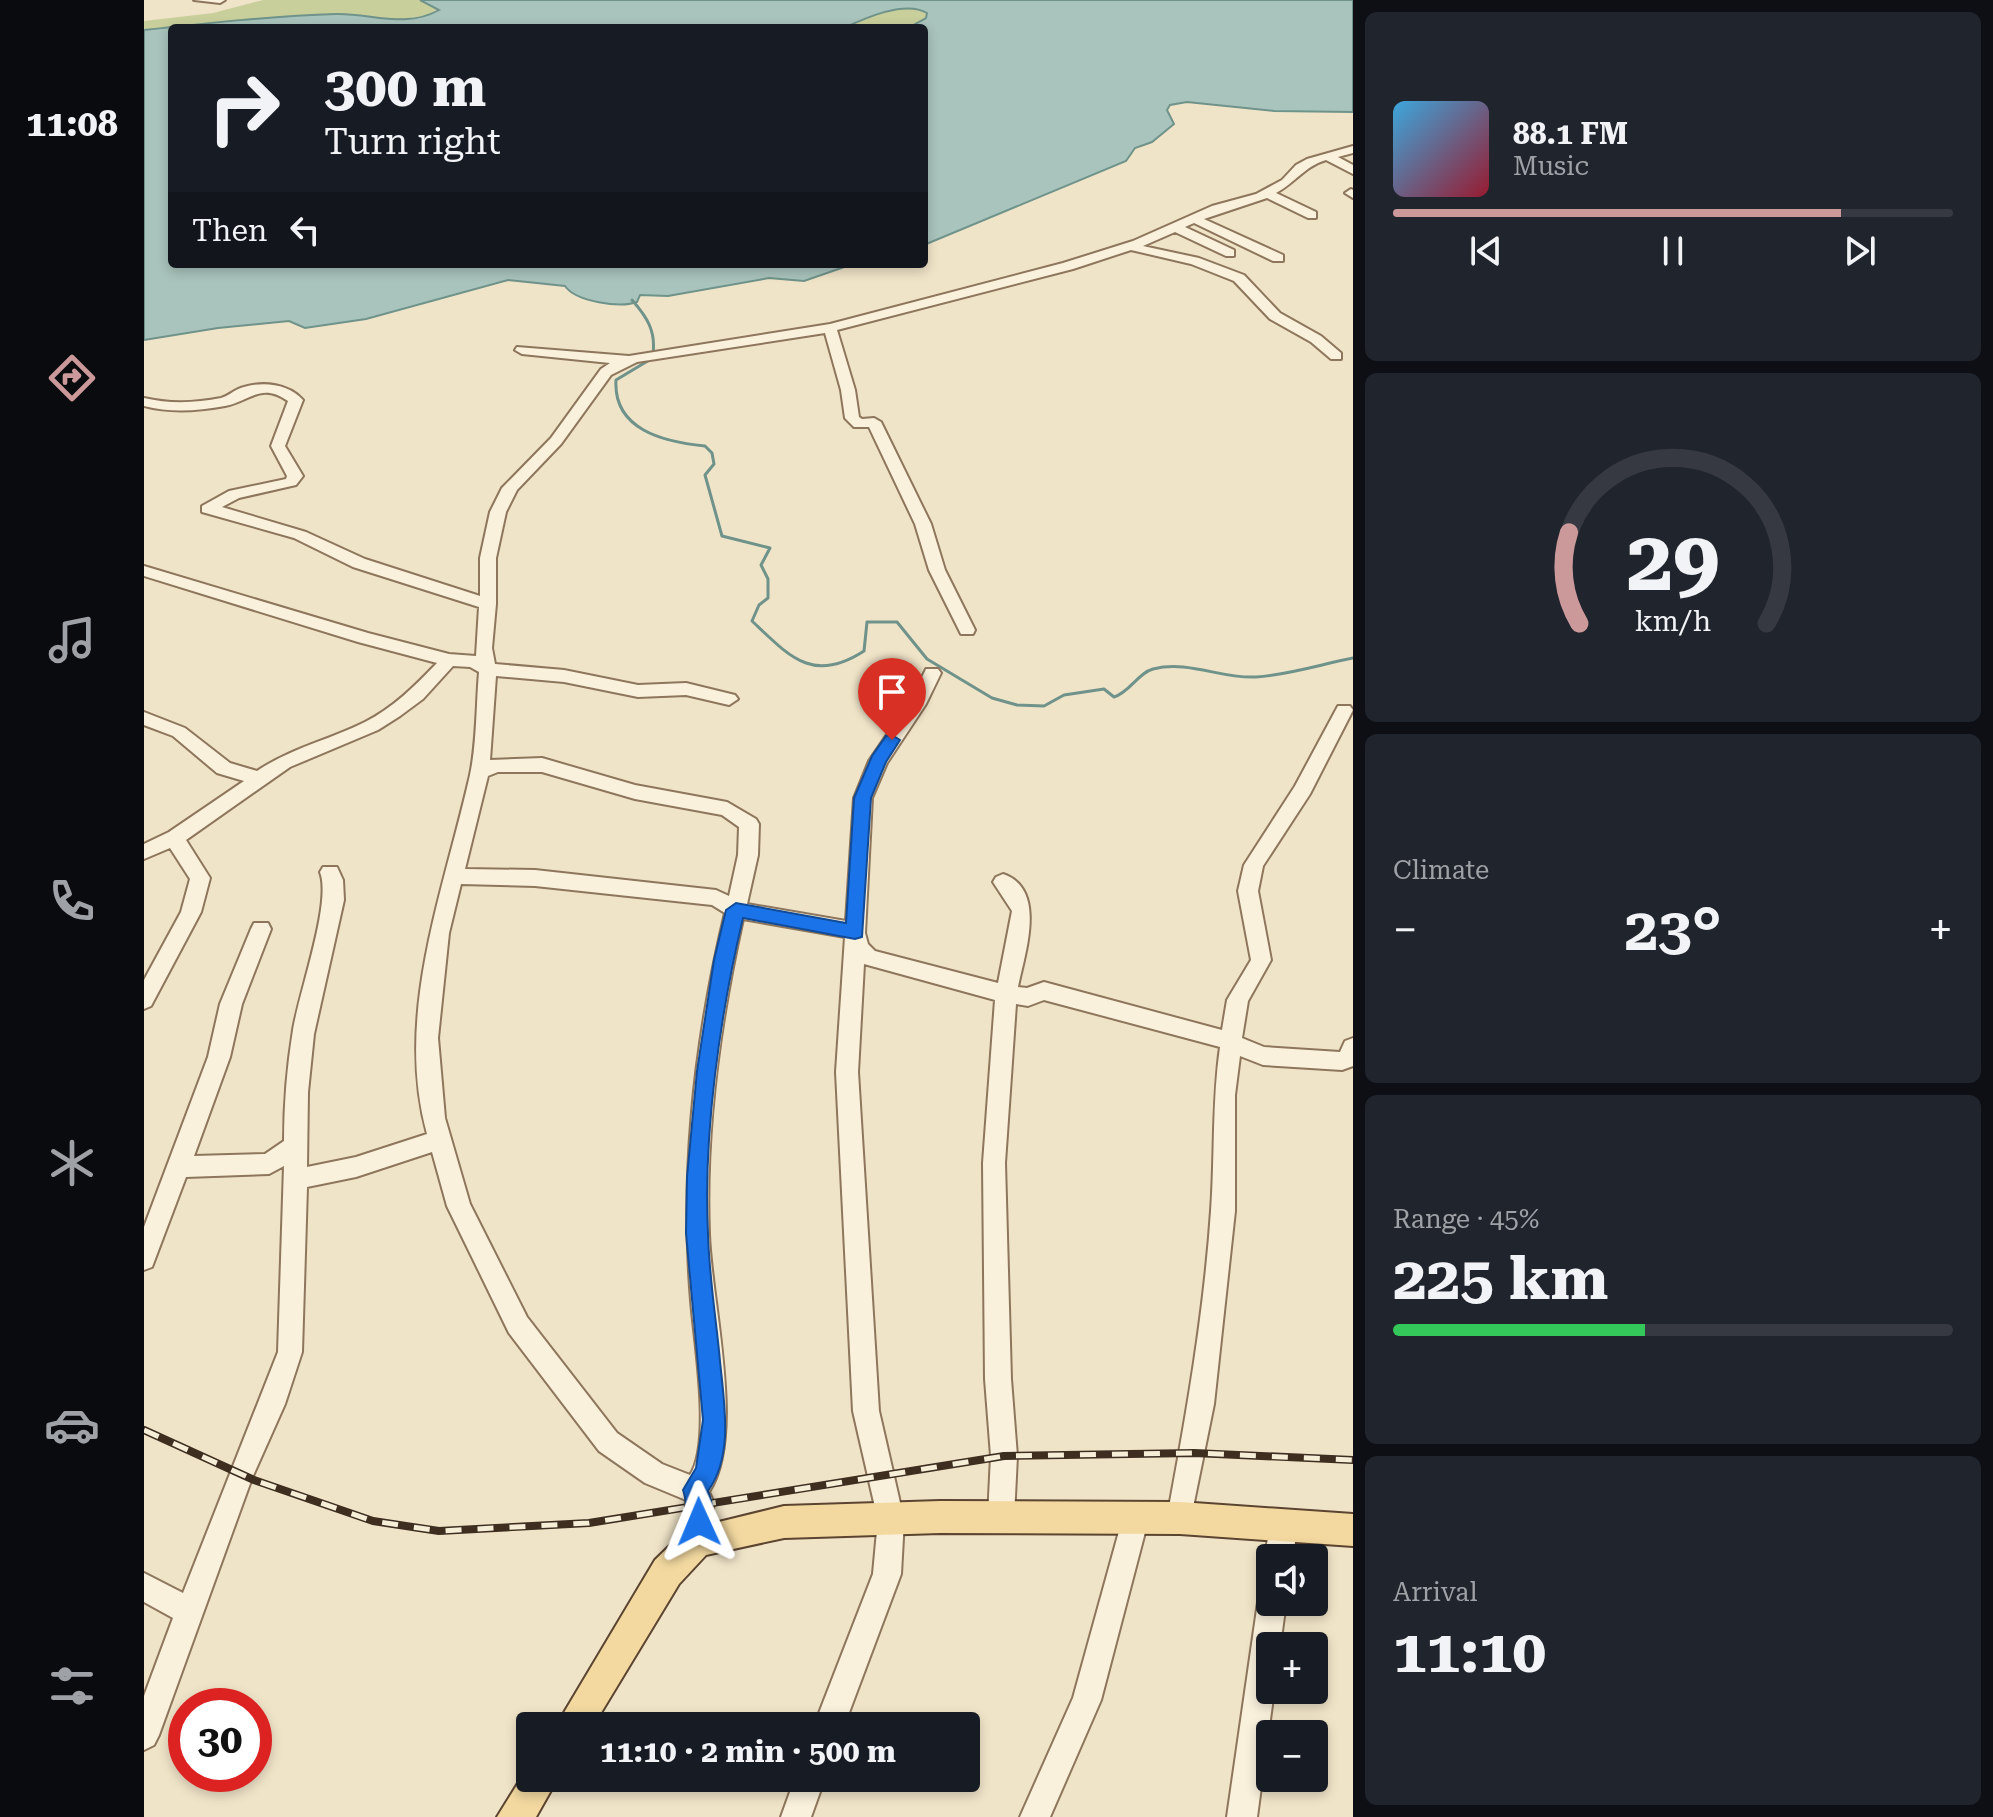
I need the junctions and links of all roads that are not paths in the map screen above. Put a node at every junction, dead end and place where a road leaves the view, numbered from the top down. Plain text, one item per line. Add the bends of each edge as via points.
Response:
1 (199, 0) edge
2 (220, 0) edge
3 (1353, 149) edge
4 (1327, 156) junction
5 (1353, 170) edge
6 (1267, 193) junction
7 (1312, 215) dead end
8 (1197, 220) junction
9 (1177, 228) junction
10 (1132, 246) junction
11 (1230, 253) dead end
12 (1278, 258) dead end
13 (830, 328) junction
14 (522, 350) dead end
15 (1336, 356) dead end
16 (571, 357) junction
17 (630, 360) junction
18 (606, 372) junction
19 (144, 402) edge
20 (144, 571) edge
21 (488, 604) junction
22 (967, 630) dead end
23 (449, 660) junction
24 (487, 669) junction
25 (932, 673) dead end
26 (729, 699) dead end
27 (1344, 710) dead end
28 (144, 718) edge
29 (480, 772) junction
30 (258, 778) junction
31 (176, 837) junction
32 (144, 852) edge
33 (330, 872) dead end
34 (453, 876) junction
35 (1003, 882) dead end
36 (736, 910) junction
37 (261, 929) dead end
38 (855, 931) junction
39 (1006, 994) junction
40 (144, 1000) edge
41 (1231, 1043) junction
42 (1353, 1047) edge
43 (439, 1140) junction
44 (294, 1147) junction
45 (177, 1167) junction
46 (296, 1179) junction
47 (144, 1259) edge
48 (695, 1490) junction
49 (1001, 1517) junction
50 (1136, 1517) junction
51 (1180, 1518) junction
52 (891, 1520) junction
53 (1353, 1530) edge
54 (697, 1541) junction
55 (1282, 1542) edge
56 (144, 1587) edge
57 (191, 1612) junction
58 (1270, 1616) edge
59 (582, 1712) edge
60 (834, 1712) edge
61 (144, 1735) edge
62 (531, 1792) edge
63 (805, 1792) edge
64 (515, 1817) edge
65 (796, 1817) edge
66 (1035, 1817) edge
67 (1242, 1817) edge

1 - 2 street
3 - 4 street
4 - 5 street
4 - 6 street via 1300,167
6 - 7 street
6 - 8 street
8 - 9 street
8 - 12 street
9 - 10 street
9 - 11 street
10 - 13 street
10 - 15 street via 1239,278 1275,316
13 - 17 street
13 - 22 street via 852,418 859,424 874,422
14 - 16 street
16 - 17 street
16 - 18 street
17 - 18 street
18 - 21 street via 556,441 503,499 488,558
19 - 21 street via 189,406 259,388 290,393 296,400 278,446 295,476 291,482 234,494 208,509 300,535 359,563
20 - 23 street
21 - 24 street via 483,648
23 - 24 street via 473,661
23 - 30 street via 417,695 372,726
24 - 26 street via 564,676 638,691 686,689
24 - 29 street
25 - 38 street via 878,761 863,798
27 - 41 street via 1303,789 1254,865 1248,891 1261,960 1238,1000
28 - 30 street via 179,732 224,768
29 - 34 street
29 - 36 street via 496,765 542,765 635,792 727,809 749,824 750,834
30 - 31 street
31 - 32 street
31 - 40 street via 200,878 191,912
33 - 44 street via 336,882 304,1015
34 - 36 street via 609,885 716,898
34 - 43 street via 439,933 427,1038
35 - 39 street via 1022,911
36 - 38 street
36 - 48 street via 707,1071 697,1177 714,1420 707,1472
37 - 45 street
38 - 39 street via 859,948 868,957
38 - 52 street via 847,1072 866,1411
39 - 41 street via 1028,997 1044,991
39 - 49 street via 994,1163 1004,1456
41 - 42 street via 1263,1056 1332,1061 1348,1058
41 - 51 street via 1224,1095 1223,1211 1201,1404
43 - 46 street via 356,1167
43 - 48 street via 459,1206 518,1325 608,1442 654,1474
44 - 45 street via 269,1164
44 - 46 street
45 - 47 street
46 - 57 street via 290,1352
48 - 54 street via 701,1503
49 - 50 main road
49 - 52 main road
50 - 51 main road
50 - 66 street via 1087,1700
51 - 55 main road
52 - 54 main road via 784,1522
52 - 60 street via 887,1574
53 - 55 main road
54 - 59 main road via 667,1572
56 - 57 street
57 - 61 street
58 - 67 street
62 - 64 main road
63 - 65 street

